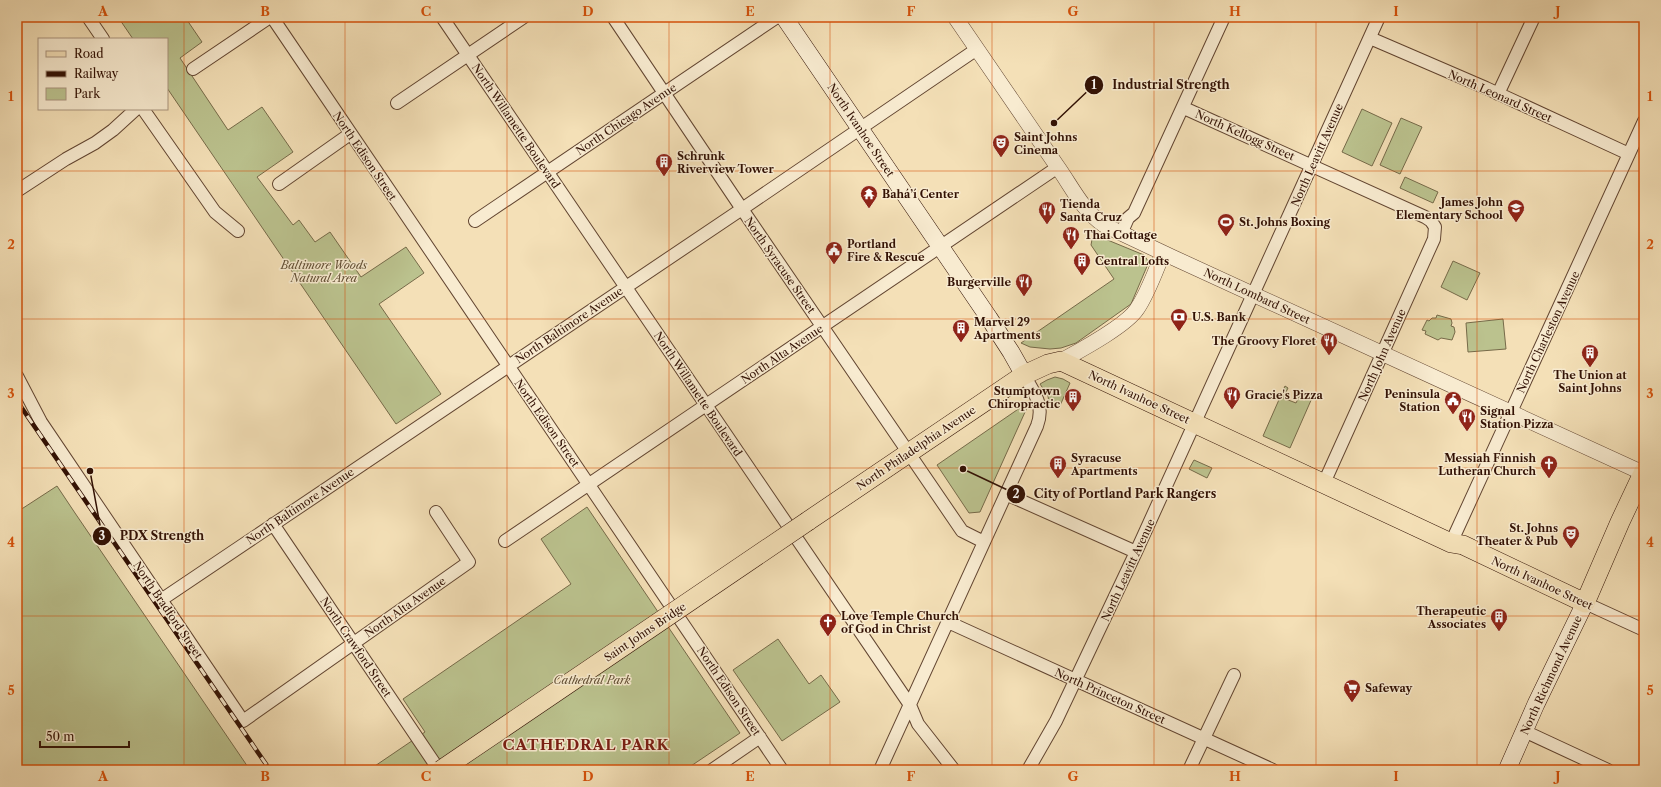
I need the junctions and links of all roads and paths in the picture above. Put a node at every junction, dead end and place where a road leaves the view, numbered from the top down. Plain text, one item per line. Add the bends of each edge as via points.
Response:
1 (88, 17) edge
2 (271, 17) edge
3 (442, 17) edge
4 (524, 17) edge
5 (613, 17) edge
6 (777, 17) edge
7 (784, 17) edge
8 (955, 17) edge
9 (1224, 17) edge
10 (1379, 17) edge
11 (1534, 17) edge
12 (102, 38) edge
13 (1370, 38) junction
14 (977, 49) junction
15 (468, 55) junction
16 (193, 69) dead end
17 (665, 92) junction
18 (1498, 94) junction
19 (397, 103) dead end
20 (1184, 108) junction
21 (135, 110) edge
22 (144, 110) edge
23 (1644, 121) edge
24 (860, 130) junction
25 (350, 134) junction
26 (1629, 154) junction
27 (1313, 166) junction
28 (1058, 167) junction
29 (548, 172) junction
30 (279, 184) dead end
31 (17, 190) edge
32 (742, 209) junction
33 (475, 221) dead end
34 (1436, 226) joint
35 (238, 231) dead end
36 (1121, 234) junction
37 (940, 246) junction
38 (1163, 253) junction
39 (625, 287) junction
40 (1254, 295) junction
41 (823, 326) junction
42 (1382, 353) junction
43 (1061, 361) junction
44 (508, 367) junction
45 (1024, 375) junction
46 (17, 376) edge
47 (706, 406) junction
48 (1511, 413) junction
49 (1195, 424) junction
50 (909, 453) junction
51 (1644, 472) edge
52 (1324, 484) junction
53 (590, 485) junction
54 (1006, 494) junction
55 (436, 512) dead end
56 (808, 521) joint
57 (273, 524) junction
58 (505, 541) dead end
59 (984, 542) junction
60 (1451, 543) junction
61 (1136, 552) junction
62 (161, 600) junction
63 (1585, 603) junction
64 (948, 622) junction
65 (1644, 630) edge
66 (353, 642) junction
67 (1234, 675) dead end
68 (1076, 681) junction
69 (910, 705) junction
70 (243, 721) joint
71 (1524, 732) junction
72 (760, 737) junction
73 (1204, 739) junction
74 (440, 770) edge
75 (712, 770) edge
76 (782, 770) edge
77 (880, 770) edge
78 (954, 770) edge
79 (1028, 770) edge
80 (1189, 770) edge
81 (1273, 770) edge
82 (1507, 770) edge
83 (1608, 770) edge

1 - 12 street
2 - 16 street
2 - 25 street, North Edison Street
3 - 15 street, North Willamette Boulevard
4 - 15 street
5 - 17 street, North Syracuse Street
6 - 17 street, North Chicago Avenue
7 - 24 main road, North Ivanhoe Street
8 - 14 street, North Lombard Street
9 - 20 street
10 - 13 street, North Leavitt Avenue
11 - 18 street
13 - 18 street, North Leonard Street
13 - 27 street, North Leavitt Avenue
14 - 24 street, North Baltimore Avenue
14 - 28 street, North Lombard Street
15 - 19 street
15 - 29 street, North Willamette Boulevard
17 - 29 street, North Chicago Avenue
17 - 32 street, North Syracuse Street
18 - 26 street, North Leonard Street
20 - 27 street, North Kellogg Street
20 - 36 street via 1134,213 1128,218
21 - 31 street via 95,143
22 - 35 street via 215,212
23 - 26 street, North Charleston Avenue
24 - 32 street, North Baltimore Avenue
24 - 37 main road, North Ivanhoe Street
25 - 30 street
25 - 44 street, North Edison Street
26 - 48 street, North Charleston Avenue
27 - 34 street, North Kellogg Street via 1425,217
27 - 40 street, North Leavitt Avenue
28 - 36 street, North Lombard Street via 1089,213
28 - 37 street, North Alta Avenue
29 - 33 street, North Chicago Avenue
29 - 39 street, North Willamette Boulevard
32 - 39 street, North Baltimore Avenue
32 - 41 street, North Syracuse Street
34 - 42 street, North John Avenue via 1434,239
36 - 38 street, North Lombard Street
37 - 41 street, North Alta Avenue
37 - 45 main road, North Ivanhoe Street
38 - 40 street, North Lombard Street
38 - 43 street via 1145,295 1133,315
39 - 44 street, North Baltimore Avenue
39 - 47 street, North Willamette Boulevard
40 - 42 street, North Lombard Street
40 - 49 street, North Leavitt Avenue
41 - 47 street, North Alta Avenue
41 - 50 street, North Syracuse Street
42 - 48 street, North Lombard Street
42 - 52 street, North John Avenue
43 - 45 main road
43 - 49 main road, North Ivanhoe Street
44 - 53 street, North Edison Street
44 - 57 street, North Baltimore Avenue
45 - 50 main road, North Philadelphia Avenue
45 - 54 street via 1037,398 1040,417
46 - 62 street, North Bradford Street via 41,422
47 - 53 street, North Alta Avenue
47 - 69 street, North Willamette Boulevard
48 - 51 street, North Lombard Street
48 - 60 street, North Charleston Avenue
49 - 52 main road, North Ivanhoe Street
49 - 61 street, North Leavitt Avenue
50 - 56 main road, North Philadelphia Avenue
50 - 59 street, North Syracuse Street via 962,531
51 - 63 main road, North Richmond Avenue
52 - 60 main road, North Ivanhoe Street
53 - 58 street, North Alta Avenue
53 - 72 street, North Edison Street
54 - 59 street
54 - 61 street
55 - 66 street, North Alta Avenue via 469,562
56 - 74 main road, Saint Johns Bridge, bridge
57 - 62 street, North Baltimore Avenue
57 - 66 street, North Crawford Street
59 - 64 street
60 - 63 main road, North Ivanhoe Street via 1462,545
61 - 68 street, North Leavitt Avenue
62 - 70 street, North Bradford Street
63 - 65 street, North Ivanhoe Street
63 - 71 main road, North Richmond Avenue
64 - 68 street, North Princeton Street
64 - 69 street
66 - 70 street, North Alta Avenue
66 - 74 street, North Crawford Street
67 - 73 street
68 - 73 street, North Princeton Street
68 - 79 street, North Leavitt Avenue
69 - 77 street
69 - 78 street, North Willamette Boulevard via 918,724
71 - 82 main road, North Richmond Avenue
71 - 83 street
72 - 75 street
72 - 76 street, North Edison Street
73 - 80 street
73 - 81 street, North Princeton Street

